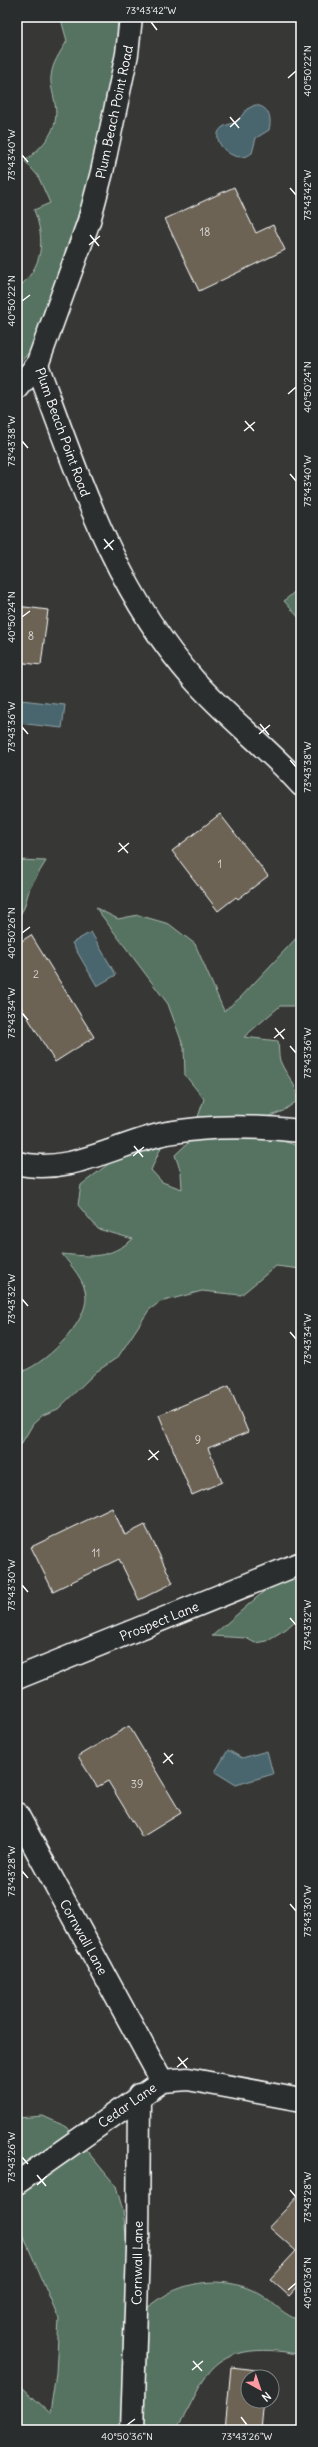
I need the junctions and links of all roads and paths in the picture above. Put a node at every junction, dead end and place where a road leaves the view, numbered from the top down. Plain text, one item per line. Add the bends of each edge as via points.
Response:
1 (131, 17) edge
2 (37, 365) junction
3 (17, 390) edge
4 (301, 785) edge
5 (301, 1131) edge
6 (17, 1163) edge
7 (301, 1563) edge
8 (17, 1678) edge
9 (17, 1814) edge
10 (162, 2081) junction
11 (139, 2095) junction
12 (301, 2100) edge
13 (17, 2183) edge
14 (132, 2430) edge

1 - 2 street, Plum Beach Point Road via 127,54 89,221
2 - 3 street
2 - 4 street, Plum Beach Point Road via 93,516 146,616 195,680
5 - 6 street via 227,1127 167,1133 64,1165 26,1166
7 - 8 street, Prospect Lane
9 - 10 street, Cornwall Lane
10 - 11 street, Cedar Lane
10 - 12 street, Cedar Lane via 188,2079
11 - 13 street, Cedar Lane
11 - 14 street, Cornwall Lane via 138,2249

